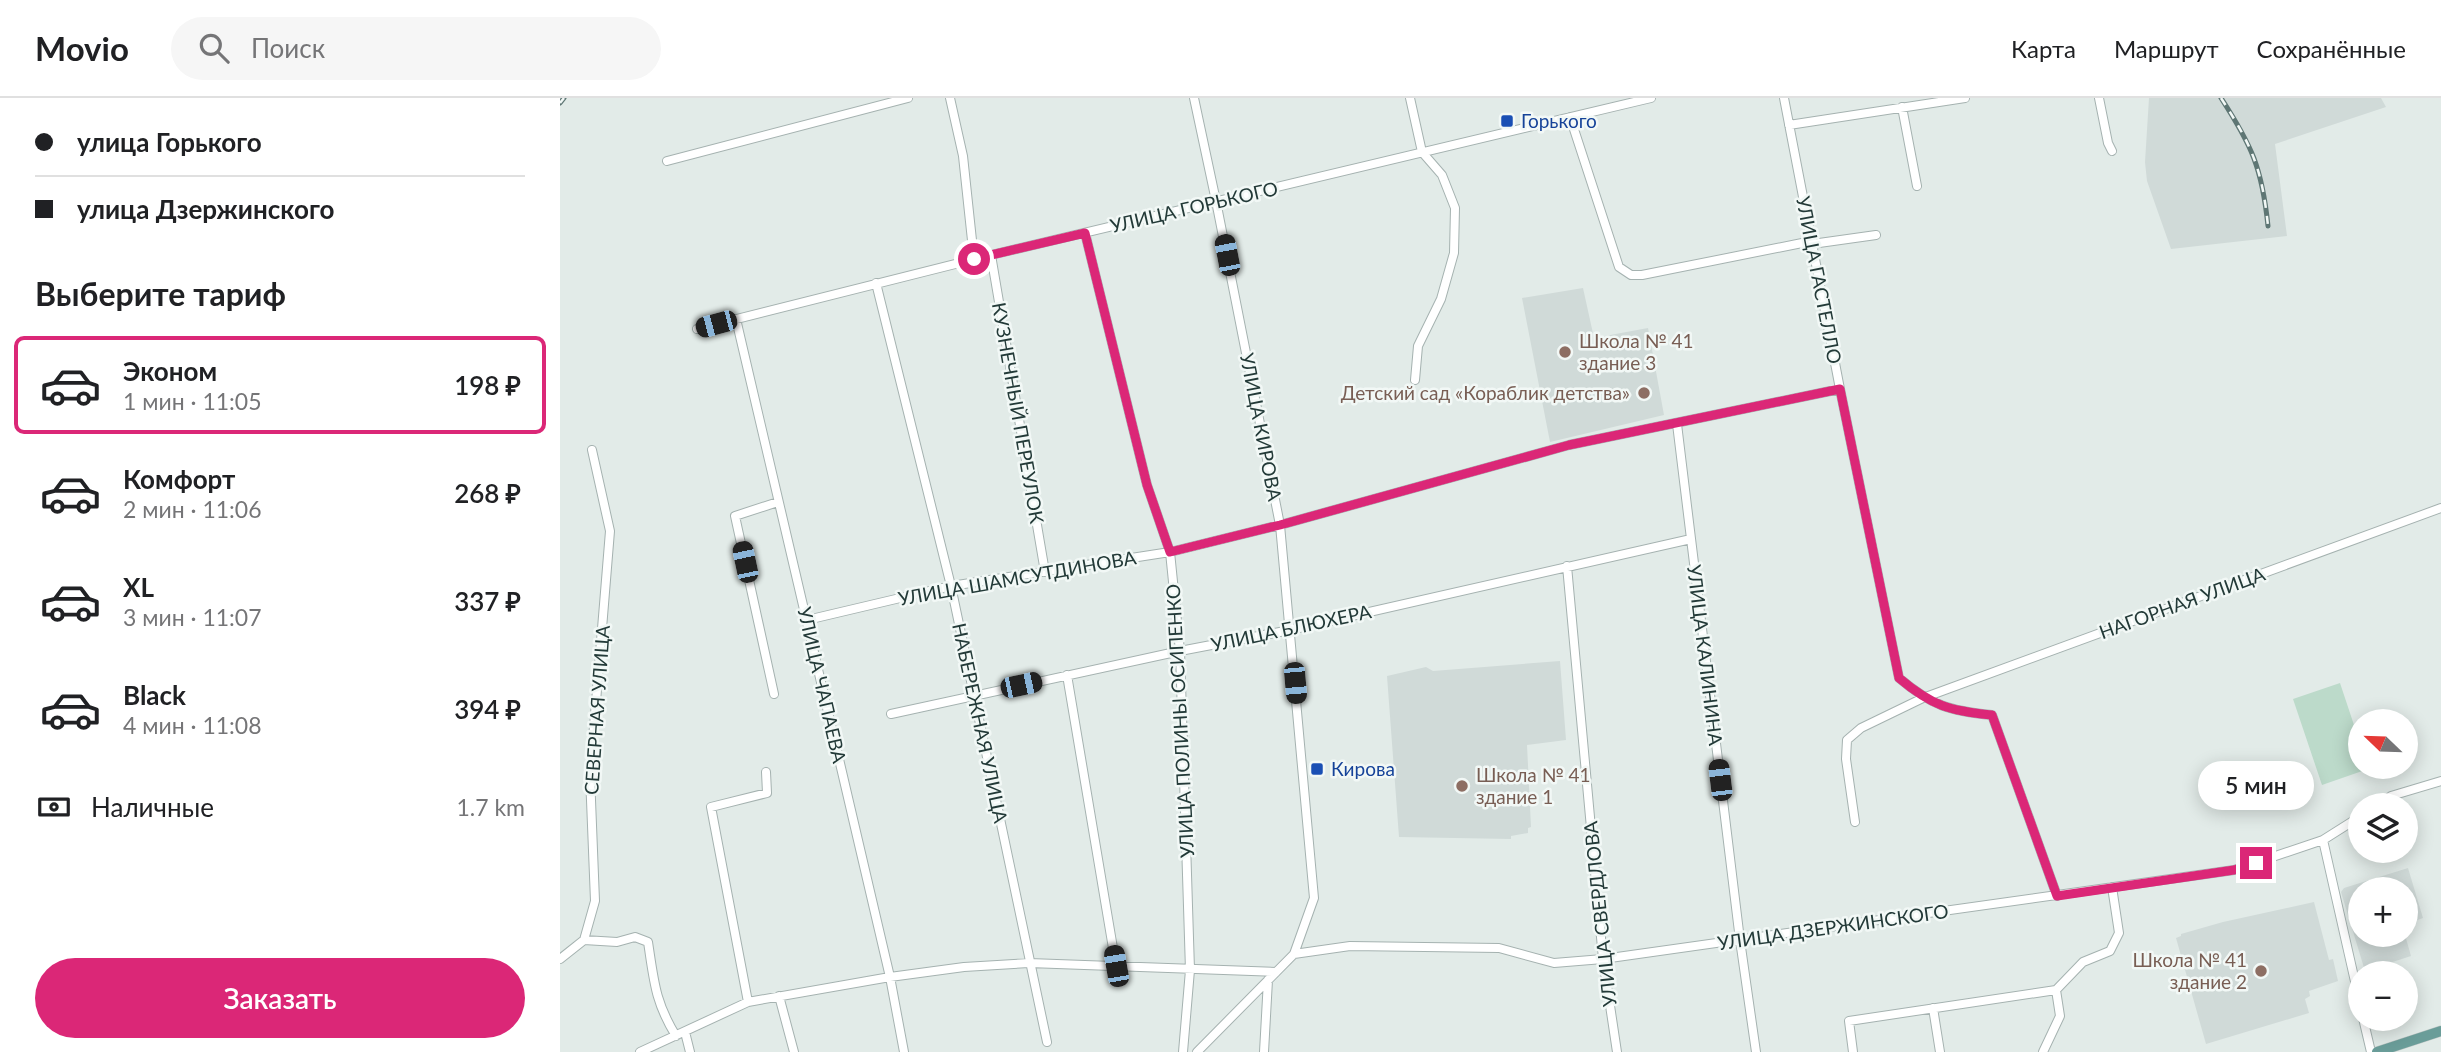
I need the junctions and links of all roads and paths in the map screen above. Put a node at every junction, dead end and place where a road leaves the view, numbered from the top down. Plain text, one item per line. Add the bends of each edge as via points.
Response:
1 (908, 98) edge
2 (950, 98) edge
3 (1194, 98) edge
4 (1410, 98) edge
5 (1651, 98) edge
6 (1784, 98) edge
7 (1965, 98) edge
8 (2099, 98) edge
9 (1623, 101) edge
10 (1902, 107) junction
11 (1570, 117) junction
12 (1789, 125) junction
13 (2112, 151) dead end
14 (1422, 152) junction
15 (667, 161) dead end
16 (1917, 186) dead end
17 (1216, 201) junction
18 (1085, 233) junction
19 (1876, 235) dead end
20 (1812, 242) junction
21 (991, 255) junction
22 (974, 259) junction
23 (876, 282) junction
24 (736, 319) junction
25 (697, 329) dead end
26 (1415, 380) dead end
27 (1840, 389) junction
28 (1676, 424) junction
29 (592, 450) dead end
30 (778, 502) junction
31 (2441, 508) edge
32 (1280, 525) junction
33 (1691, 539) junction
34 (1170, 552) junction
35 (1567, 566) junction
36 (1045, 572) junction
37 (951, 586) junction
38 (807, 620) junction
39 (1290, 630) junction
40 (1180, 650) junction
41 (1067, 675) junction
42 (774, 694) dead end
43 (975, 695) junction
44 (1923, 698) junction
45 (891, 714) dead end
46 (766, 772) dead end
47 (2441, 781) edge
48 (2401, 793) edge
49 (1855, 822) dead end
50 (2348, 824) edge
51 (2323, 840) junction
52 (2112, 887) junction
53 (2057, 896) junction
54 (584, 940) junction
55 (1740, 940) junction
56 (1294, 954) junction
57 (1603, 958) junction
58 (560, 959) edge
59 (2350, 961) edge
60 (1029, 963) junction
61 (1116, 966) junction
62 (1190, 970) junction
63 (1276, 972) junction
64 (890, 977) junction
65 (1268, 980) junction
66 (2056, 990) junction
67 (779, 996) junction
68 (748, 1002) junction
69 (1933, 1009) junction
70 (2366, 1031) edge
71 (2441, 1031) edge
72 (685, 1032) junction
73 (676, 1036) junction
74 (1047, 1042) dead end
75 (640, 1052) edge
76 (690, 1052) edge
77 (794, 1052) edge
78 (904, 1052) edge
79 (1183, 1052) edge
80 (1197, 1052) edge
81 (1264, 1052) edge
82 (1617, 1052) edge
83 (1756, 1052) edge
84 (1853, 1052) edge
85 (1940, 1052) edge
86 (2043, 1052) edge
87 (2371, 1052) edge
88 (2377, 1052) edge

1 - 15 street
2 - 22 street via 963,156
3 - 17 street, УЛИЦА КИРОВА
4 - 14 street
5 - 9 street, УЛИЦА ГОРЬКОГО
6 - 12 street, УЛИЦА ГАСТЕЛЛО
7 - 10 street
8 - 13 street
9 - 11 street, УЛИЦА ГОРЬКОГО
10 - 12 street
10 - 16 street
11 - 14 street, УЛИЦА ГОРЬКОГО
11 - 20 street via 1619,267 1631,275
12 - 20 street, УЛИЦА ГАСТЕЛЛО
14 - 17 street, УЛИЦА ГОРЬКОГО
14 - 26 street via 1443,175 1455,208 1454,253 1441,299 1418,346
17 - 18 street, УЛИЦА ГОРЬКОГО
17 - 32 street, УЛИЦА КИРОВА
18 - 21 street, УЛИЦА ГОРЬКОГО
18 - 34 street, УЛИЦА ПОЛИНЫ ОСИПЕНКО via 1147,485
19 - 20 street
20 - 27 street, УЛИЦА ГАСТЕЛЛО
21 - 22 street, УЛИЦА ГОРЬКОГО
21 - 36 street, КУЗНЕЧНЫЙ ПЕРЕУЛОК
22 - 23 street, УЛИЦА ГОРЬКОГО
23 - 24 street, УЛИЦА ГОРЬКОГО
23 - 37 street, НАБЕРЕЖНАЯ УЛИЦА
24 - 25 street, УЛИЦА ГОРЬКОГО
24 - 30 street, УЛИЦА ЧАПАЕВА
27 - 28 street, УЛИЦА ШАМСУТДИНОВА
27 - 44 street, УЛИЦА ГАСТЕЛЛО via 1899,678
28 - 32 street, УЛИЦА ШАМСУТДИНОВА via 1569,445
28 - 33 street, УЛИЦА КАЛИНИНА
29 - 54 street, СЕВЕРНАЯ УЛИЦА via 610,531 590,775 595,901
30 - 38 street, УЛИЦА ЧАПАЕВА
30 - 42 street via 735,516
31 - 44 street, НАГОРНАЯ УЛИЦА
32 - 34 street, УЛИЦА ШАМСУТДИНОВА
32 - 39 street, УЛИЦА КИРОВА
33 - 35 street, УЛИЦА БЛЮХЕРА
33 - 55 street, УЛИЦА КАЛИНИНА
34 - 36 street, УЛИЦА ШАМСУТДИНОВА
34 - 40 street, УЛИЦА ПОЛИНЫ ОСИПЕНКО
35 - 39 street, УЛИЦА БЛЮХЕРА
35 - 57 street, УЛИЦА СВЕРДЛОВА
36 - 37 street, УЛИЦА ШАМСУТДИНОВА
37 - 38 street, УЛИЦА ШАМСУТДИНОВА
37 - 43 street, НАБЕРЕЖНАЯ УЛИЦА
38 - 64 street, УЛИЦА ЧАПАЕВА
39 - 40 street, УЛИЦА БЛЮХЕРА
39 - 56 street, УЛИЦА КИРОВА via 1314,898
40 - 41 street, УЛИЦА БЛЮХЕРА
40 - 62 street, УЛИЦА ПОЛИНЫ ОСИПЕНКО
41 - 43 street, УЛИЦА БЛЮХЕРА
41 - 61 street
43 - 45 street, УЛИЦА БЛЮХЕРА
43 - 60 street, НАБЕРЕЖНАЯ УЛИЦА
44 - 49 street via 1861,728 1847,740
44 - 53 street, УЛИЦА ГАСТЕЛЛО via 1960,712 1992,715
46 - 68 street via 767,793 711,807
47 - 48 street
50 - 51 street, УЛИЦА ДЗЕРЖИНСКОГО
51 - 52 street, УЛИЦА ДЗЕРЖИНСКОГО via 2234,870
51 - 59 street
52 - 53 street, УЛИЦА ДЗЕРЖИНСКОГО
52 - 66 street via 2119,933 2110,951 2083,962
53 - 55 street, УЛИЦА ДЗЕРЖИНСКОГО
54 - 58 street
54 - 73 street via 617,942 635,937 648,942 662,1013
55 - 57 street, УЛИЦА ДЗЕРЖИНСКОГО
55 - 83 street, УЛИЦА КАЛИНИНА
56 - 57 street, УЛИЦА ДЗЕРЖИНСКОГО via 1350,946 1499,948 1554,963
56 - 63 street, УЛИЦА КИРОВА
57 - 82 street, УЛИЦА СВЕРДЛОВА
60 - 61 street
60 - 64 street
60 - 74 street, НАБЕРЕЖНАЯ УЛИЦА
61 - 62 street
62 - 63 street
62 - 79 street, УЛИЦА ПОЛИНЫ ОСИПЕНКО
63 - 65 street, УЛИЦА КИРОВА
64 - 67 street
64 - 78 street, УЛИЦА ЧАПАЕВА
65 - 80 street, УЛИЦА КИРОВА
65 - 81 street
66 - 69 street
66 - 86 street via 2060,1016
67 - 68 street
67 - 77 street
68 - 72 street
69 - 84 street via 1849,1021
69 - 85 street
70 - 87 street
71 - 88 main road
72 - 73 street
72 - 76 street
73 - 75 street

